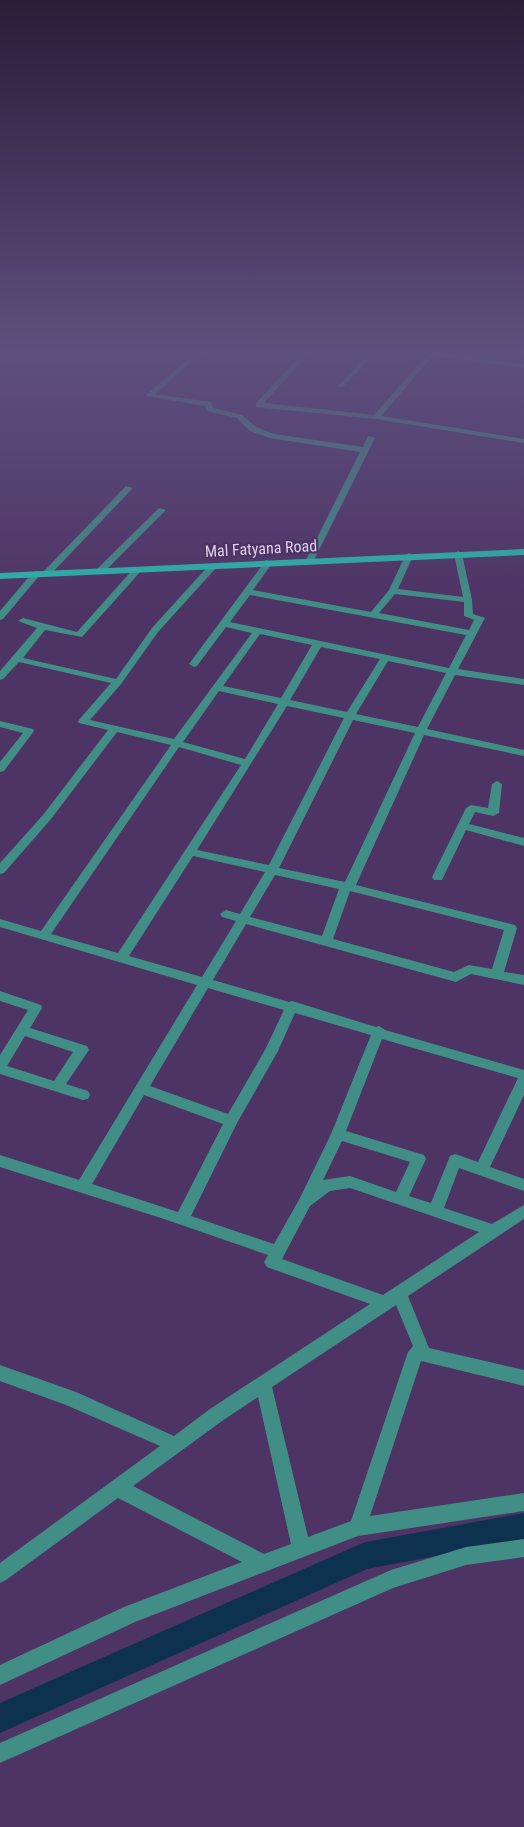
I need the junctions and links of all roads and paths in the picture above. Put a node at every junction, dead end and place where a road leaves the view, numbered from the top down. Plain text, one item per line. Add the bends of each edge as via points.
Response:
1 (288, 438) edge
2 (371, 438) dead end
3 (507, 438) edge
4 (524, 441) edge
5 (365, 450) junction
6 (129, 488) dead end
7 (162, 510) dead end
8 (524, 552) edge
9 (458, 554) junction
10 (409, 556) junction
11 (310, 560) junction
12 (269, 562) junction
13 (213, 566) junction
14 (138, 569) junction
15 (100, 571) junction
16 (41, 574) junction
17 (0, 576) edge
18 (393, 591) junction
19 (249, 592) junction
20 (468, 600) junction
21 (373, 615) junction
22 (0, 617) edge
23 (23, 621) dead end
24 (224, 624) junction
25 (43, 627) junction
26 (258, 631) junction
27 (470, 633) junction
28 (318, 643) junction
29 (386, 657) junction
30 (17, 659) junction
31 (194, 664) dead end
32 (453, 671) junction
33 (0, 676) edge
34 (118, 682) junction
35 (524, 682) edge
36 (218, 688) junction
37 (284, 701) junction
38 (350, 716) junction
39 (0, 724) edge
40 (115, 727) junction
41 (421, 731) junction
42 (177, 743) junction
43 (524, 753) edge
44 (247, 763) junction
45 (0, 769) edge
46 (497, 784) dead end
47 (463, 826) junction
48 (524, 842) edge
49 (190, 852) junction
50 (0, 870) edge
51 (272, 870) junction
52 (438, 877) dead end
53 (347, 886) junction
54 (226, 914) dead end
55 (243, 919) junction
56 (0, 922) edge
57 (44, 935) junction
58 (327, 940) junction
59 (122, 957) junction
60 (497, 975) junction
61 (524, 980) edge
62 (207, 981) junction
63 (0, 996) edge
64 (292, 1006) junction
65 (22, 1030) junction
66 (378, 1031) junction
67 (0, 1067) edge
68 (524, 1075) edge
69 (524, 1080) edge
70 (58, 1086) junction
71 (142, 1089) junction
72 (83, 1095) dead end
73 (231, 1121) junction
74 (338, 1134) junction
75 (0, 1161) edge
76 (482, 1169) junction
77 (524, 1185) edge
78 (82, 1188) junction
79 (400, 1199) junction
80 (305, 1202) junction
81 (435, 1211) junction
82 (524, 1211) edge
83 (182, 1219) junction
84 (494, 1231) junction
85 (277, 1252) junction
86 (399, 1293) junction
87 (385, 1303) junction
88 (424, 1354) junction
89 (0, 1372) edge
90 (524, 1378) edge
91 (263, 1384) junction
92 (176, 1445) junction
93 (118, 1488) junction
94 (524, 1502) edge
95 (358, 1527) junction
96 (301, 1548) junction
97 (524, 1548) edge
98 (264, 1564) junction
99 (0, 1574) edge
100 (0, 1675) edge
101 (0, 1753) edge

1 - 5 street
2 - 5 street
3 - 4 street
5 - 11 street
6 - 16 street
7 - 15 street
8 - 9 main road, Mal Fatyana Road
9 - 10 main road, Mal Fatyana Road
9 - 20 street
10 - 11 main road, Mal Fatyana Road
10 - 18 street
11 - 12 main road, Mal Fatyana Road
12 - 13 main road, Mal Fatyana Road
12 - 19 street
13 - 14 main road, Mal Fatyana Road
13 - 34 street via 155,630
14 - 15 main road, Mal Fatyana Road
14 - 25 street via 79,635
15 - 16 main road, Mal Fatyana Road
16 - 17 main road, Mal Fatyana Road
16 - 22 street
18 - 20 street
18 - 21 street
19 - 21 street
19 - 24 street
20 - 27 street via 469,616 480,618
21 - 27 street
23 - 25 street
24 - 26 street
24 - 31 street
25 - 30 street
26 - 28 street
26 - 36 street
27 - 32 street
28 - 29 street
28 - 37 street
29 - 32 street
29 - 38 street
30 - 33 street
30 - 34 street
32 - 35 street
32 - 41 street
34 - 40 street via 83,720
36 - 37 street
36 - 42 street
37 - 38 street
37 - 44 street
38 - 41 street
38 - 51 street
39 - 45 street via 29,731
40 - 42 street
40 - 50 street via 47,817
41 - 43 street
41 - 53 street
42 - 44 street
42 - 57 street
44 - 49 street
46 - 47 street via 493,813 471,808
47 - 48 street
47 - 52 street
49 - 51 street
49 - 59 street
51 - 53 street
51 - 55 street
53 - 58 street
53 - 60 street via 512,928
54 - 55 street
55 - 58 street
55 - 62 street
56 - 57 street
57 - 59 street
58 - 60 street via 456,977 469,969
59 - 62 street
60 - 61 street
62 - 64 street
62 - 71 street
63 - 65 street via 36,1008
64 - 66 street
64 - 73 street
65 - 67 street
65 - 70 street via 82,1050
66 - 68 street
66 - 74 street
67 - 70 street
69 - 76 street
70 - 72 street
71 - 73 street
71 - 78 street
73 - 83 street
74 - 79 street via 419,1160
74 - 80 street
75 - 78 street
76 - 77 street
76 - 81 street via 455,1160
78 - 83 street
79 - 80 street via 350,1182 326,1185
79 - 81 street
80 - 85 street
81 - 84 street
82 - 84 street
83 - 85 street
84 - 86 street
85 - 87 street via 272,1262
86 - 87 street
86 - 88 street
87 - 91 street
88 - 90 street
88 - 95 street via 416,1352
89 - 92 street
91 - 92 street
91 - 96 street
92 - 93 street
93 - 98 street
93 - 99 street
94 - 95 street
95 - 96 street
96 - 98 street
97 - 101 street via 466,1556 391,1579
98 - 100 street via 131,1614

